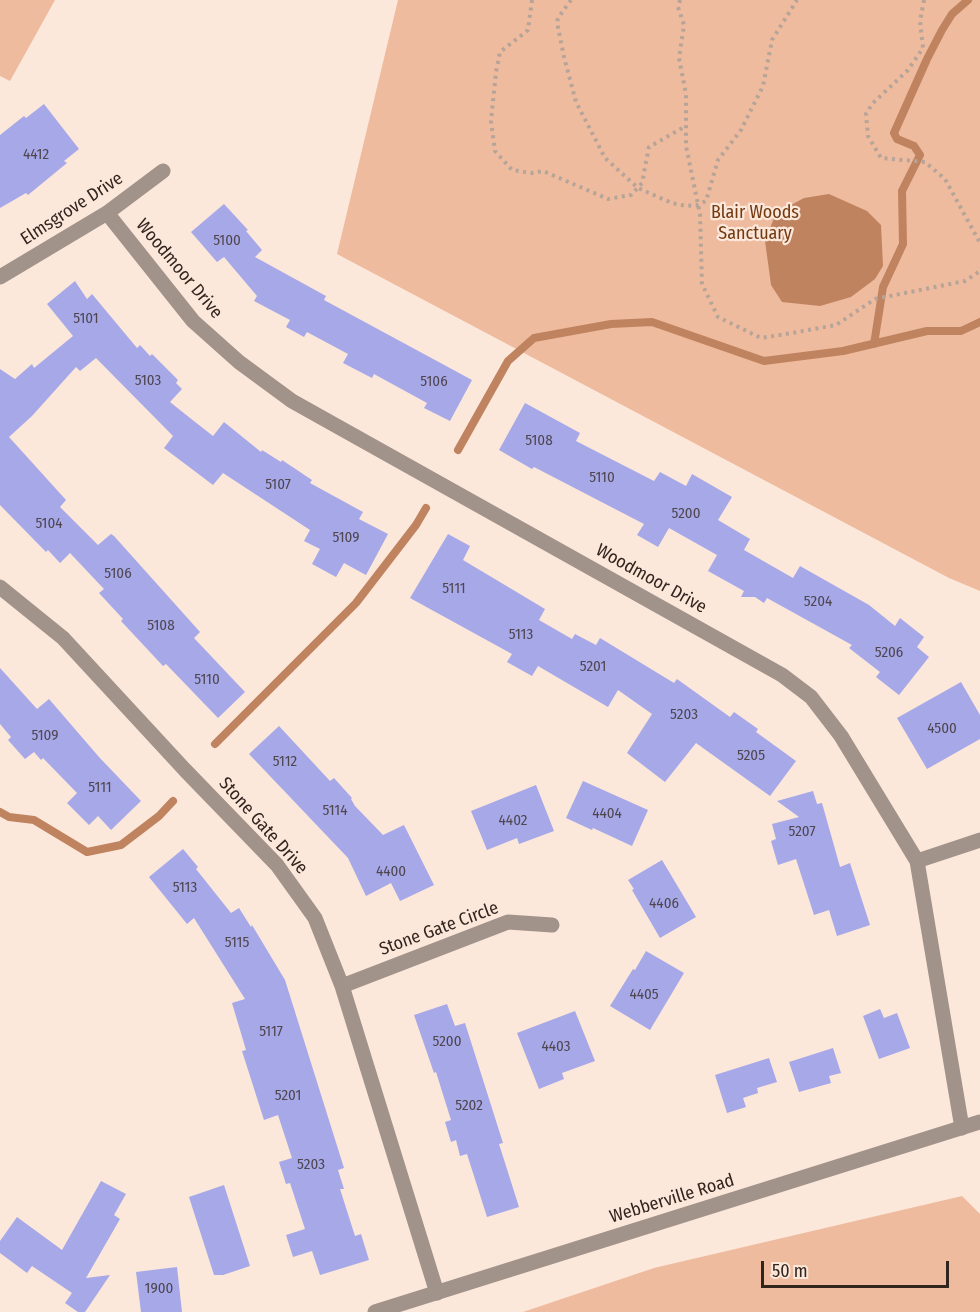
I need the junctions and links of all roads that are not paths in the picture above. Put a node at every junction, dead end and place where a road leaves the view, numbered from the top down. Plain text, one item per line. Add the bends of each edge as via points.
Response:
1 (163, 171) dead end
2 (107, 213) junction
3 (0, 277) edge
4 (0, 587) edge
5 (980, 840) edge
6 (916, 861) junction
7 (552, 925) dead end
8 (342, 986) junction
9 (980, 1122) edge
10 (962, 1128) junction
11 (437, 1293) junction
12 (375, 1312) edge

1 - 2 street, Elmsgrove Drive
2 - 3 street, Elmsgrove Drive
2 - 6 street, Woodmoor Drive via 193,321 292,401 782,675 811,697 841,736
4 - 8 street, Stone Gate Drive via 63,638 277,866 315,918
5 - 6 street
6 - 10 street, Woodmoor Drive
7 - 8 street, Stone Gate Circle via 508,922
8 - 11 street, Stone Gate Drive
9 - 10 street, Webberville Road
10 - 11 street, Webberville Road
11 - 12 street, Webberville Road

